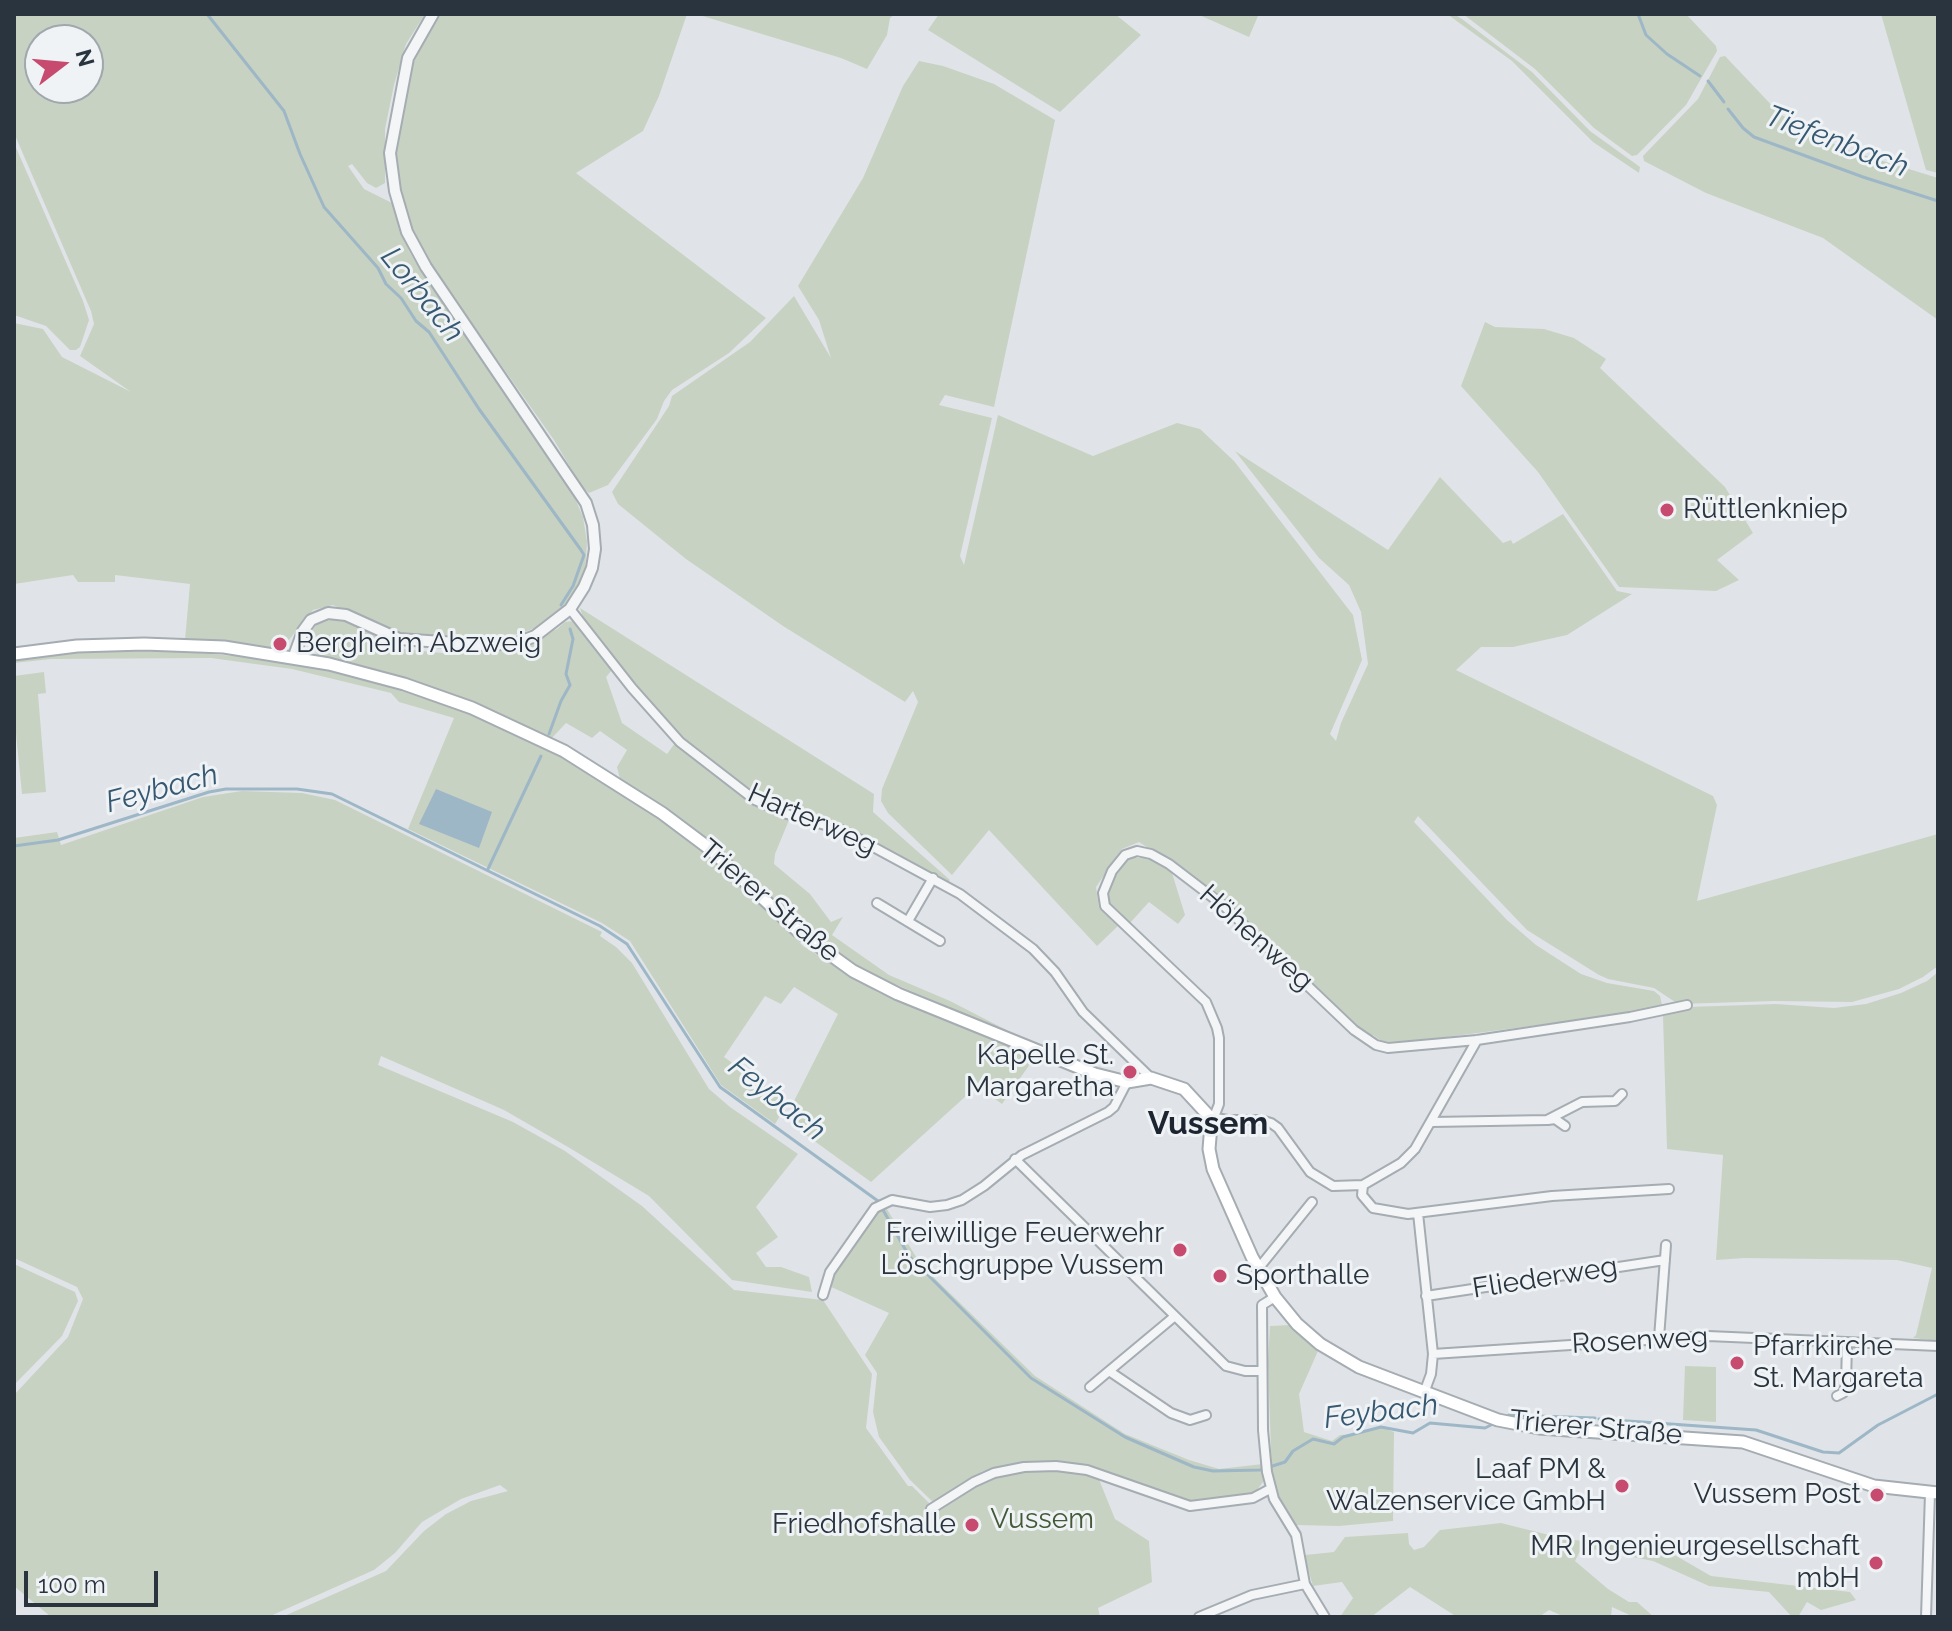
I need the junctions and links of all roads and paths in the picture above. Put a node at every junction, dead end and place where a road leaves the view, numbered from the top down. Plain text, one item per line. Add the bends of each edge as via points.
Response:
1 (433, 14) edge
2 (570, 609) junction
3 (14, 654) edge
4 (294, 656) junction
5 (933, 878) junction
6 (877, 903) dead end
7 (908, 921) junction
8 (940, 941) dead end
9 (1687, 1005) dead end
10 (1477, 1040) junction
11 (1151, 1078) junction
12 (1127, 1082) junction
13 (1622, 1094) dead end
14 (1211, 1117) junction
15 (1547, 1120) junction
16 (1432, 1122) junction
17 (1565, 1126) dead end
18 (1015, 1159) junction
19 (1363, 1185) junction
20 (1669, 1189) dead end
21 (1312, 1202) dead end
22 (1418, 1213) junction
23 (1666, 1245) dead end
24 (1665, 1260) junction
25 (1257, 1267) junction
26 (823, 1295) dead end
27 (1426, 1296) junction
28 (1275, 1297) junction
29 (1175, 1316) junction
30 (1659, 1338) junction
31 (1847, 1342) junction
32 (1938, 1346) edge
33 (1433, 1354) junction
34 (1109, 1371) junction
35 (1262, 1371) junction
36 (1090, 1387) dead end
37 (1424, 1393) junction
38 (1837, 1396) dead end
39 (1206, 1415) dead end
40 (1270, 1489) junction
41 (1934, 1493) edge
42 (931, 1509) dead end
43 (1305, 1584) junction
44 (1199, 1617) edge
45 (1325, 1617) edge
46 (1926, 1617) edge

1 - 2 street via 408,58 390,153 395,191 407,232 426,267 586,503 595,549 592,568
2 - 4 street via 535,636 485,645 399,639 346,615 328,613 311,620
2 - 5 street, Harterweg via 680,742 755,800 834,826
3 - 4 main road, Trierer Straße via 146,644
4 - 12 main road, Trierer Straße via 442,696 564,751 710,849 799,932 853,971 997,1035
5 - 7 street
5 - 11 street, Harterweg via 1033,949 1083,1012
6 - 7 street, Harterweg
7 - 8 street, Harterweg
9 - 10 street, Höhenweg
10 - 14 street, Höhenweg via 1388,1048 1366,1041 1224,906 1169,864 1137,851 1125,855 1112,871 1103,893 1105,906 1206,1002 1219,1038 1219,1104
10 - 16 street
11 - 12 main road, Trierer Straße
11 - 14 main road via 1184,1089
12 - 18 street via 1108,1112
13 - 15 street via 1615,1101 1582,1102
14 - 19 street via 1271,1123 1310,1172 1333,1186
14 - 25 main road, Trierer Straße via 1213,1169
15 - 16 street
15 - 17 street
16 - 19 street via 1401,1163
18 - 26 street via 984,1186 948,1205 892,1200 875,1208 830,1272
18 - 29 street
19 - 22 street via 1362,1195 1373,1208
20 - 22 street
21 - 25 street
22 - 27 street
23 - 24 street
24 - 27 street, Fliederweg
24 - 30 street
25 - 28 main road, Trierer Straße
27 - 33 street
28 - 35 street via 1262,1305
28 - 37 main road, Trierer Straße via 1320,1344 1359,1367
29 - 34 street
29 - 35 street via 1226,1366
30 - 31 street, Rosenweg
30 - 33 street, Rosenweg
31 - 32 street, Rosenweg
31 - 38 street via 1846,1385
33 - 37 street
34 - 36 street
34 - 39 street via 1171,1413 1190,1420
35 - 40 street
37 - 41 main road, Trierer Straße via 1498,1420 1539,1428 1743,1442 1874,1486
40 - 42 street via 1253,1498 1190,1506 1087,1470 1024,1467 974,1482
40 - 43 street via 1296,1535
41 - 46 street
43 - 44 street via 1252,1595
43 - 45 street

